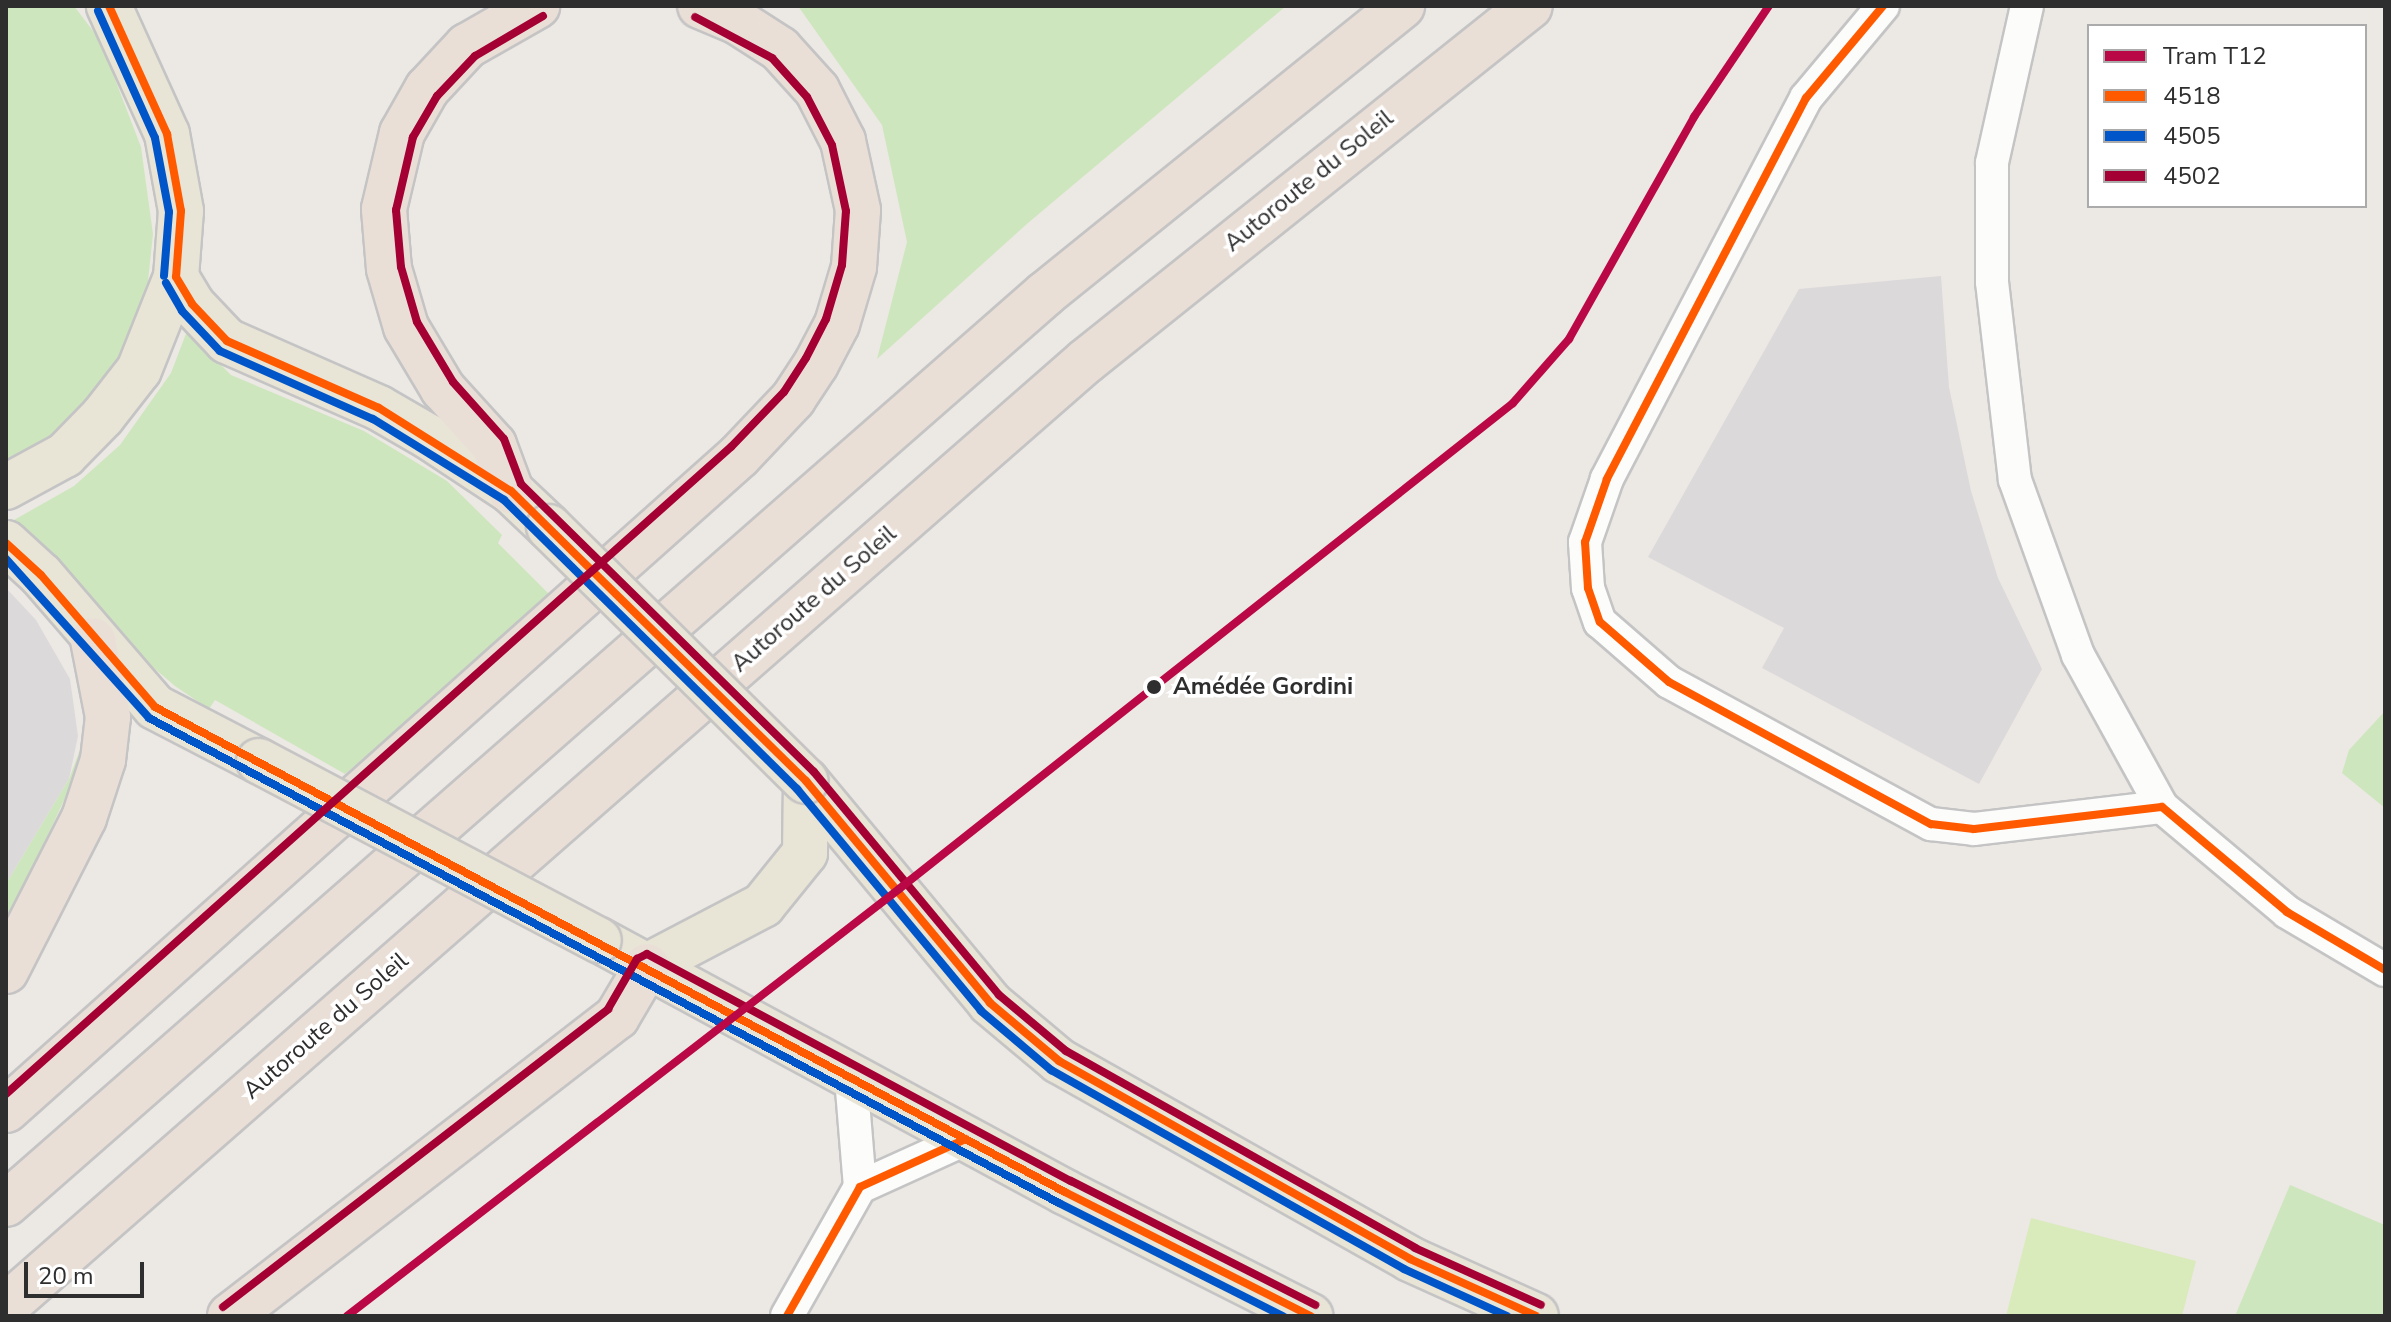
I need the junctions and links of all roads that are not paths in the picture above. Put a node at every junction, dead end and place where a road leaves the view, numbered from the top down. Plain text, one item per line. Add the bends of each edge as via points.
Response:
1 (109, 6) edge
2 (537, 6) edge
3 (700, 6) edge
4 (1402, 6) edge
5 (1530, 6) edge
6 (2027, 6) edge
7 (1879, 10) edge
8 (176, 277) junction
9 (6, 487) edge
10 (511, 491) junction
11 (6, 543) edge
12 (93, 640) junction
13 (806, 781) junction
14 (2162, 807) junction
15 (647, 966) junction
16 (2385, 970) edge
17 (6, 971) edge
18 (851, 1077) junction
19 (6, 1110) edge
20 (966, 1139) junction
21 (860, 1187) junction
22 (6, 1204) edge
23 (6, 1306) edge
24 (230, 1316) edge
25 (787, 1316) edge
26 (1310, 1316) edge
27 (1536, 1316) edge

1 - 8 main road via 167,134 181,211
2 - 10 highway via 467,46 427,89 402,133 384,209 389,269 406,327 443,389 494,445
3 - 19 highway via 780,49 817,90 843,141 858,210 854,267 837,324 816,364 793,399 739,456
4 - 22 highway via 1045,294
5 - 23 highway, Autoroute du Soleil via 1086,361
6 - 14 street via 1992,163 1992,282 2015,480 2078,655
7 - 14 street via 1806,98 1607,479 1585,542 1588,588 1600,622 1669,682 1931,824 1974,829
8 - 9 main road via 139,370 103,416 65,455
8 - 10 main road via 192,304 227,341 379,408
10 - 13 main road, bridge
11 - 12 main road via 41,575
12 - 15 main road, bridge via 155,707
12 - 17 highway via 108,717 103,760 84,818
13 - 15 main road via 805,853 763,905
13 - 27 main road via 990,1003 1059,1061 1410,1259
14 - 16 street via 2287,912
15 - 18 main road
15 - 24 highway via 617,1017
18 - 20 main road
18 - 21 street
20 - 21 street
20 - 26 main road
21 - 25 street

